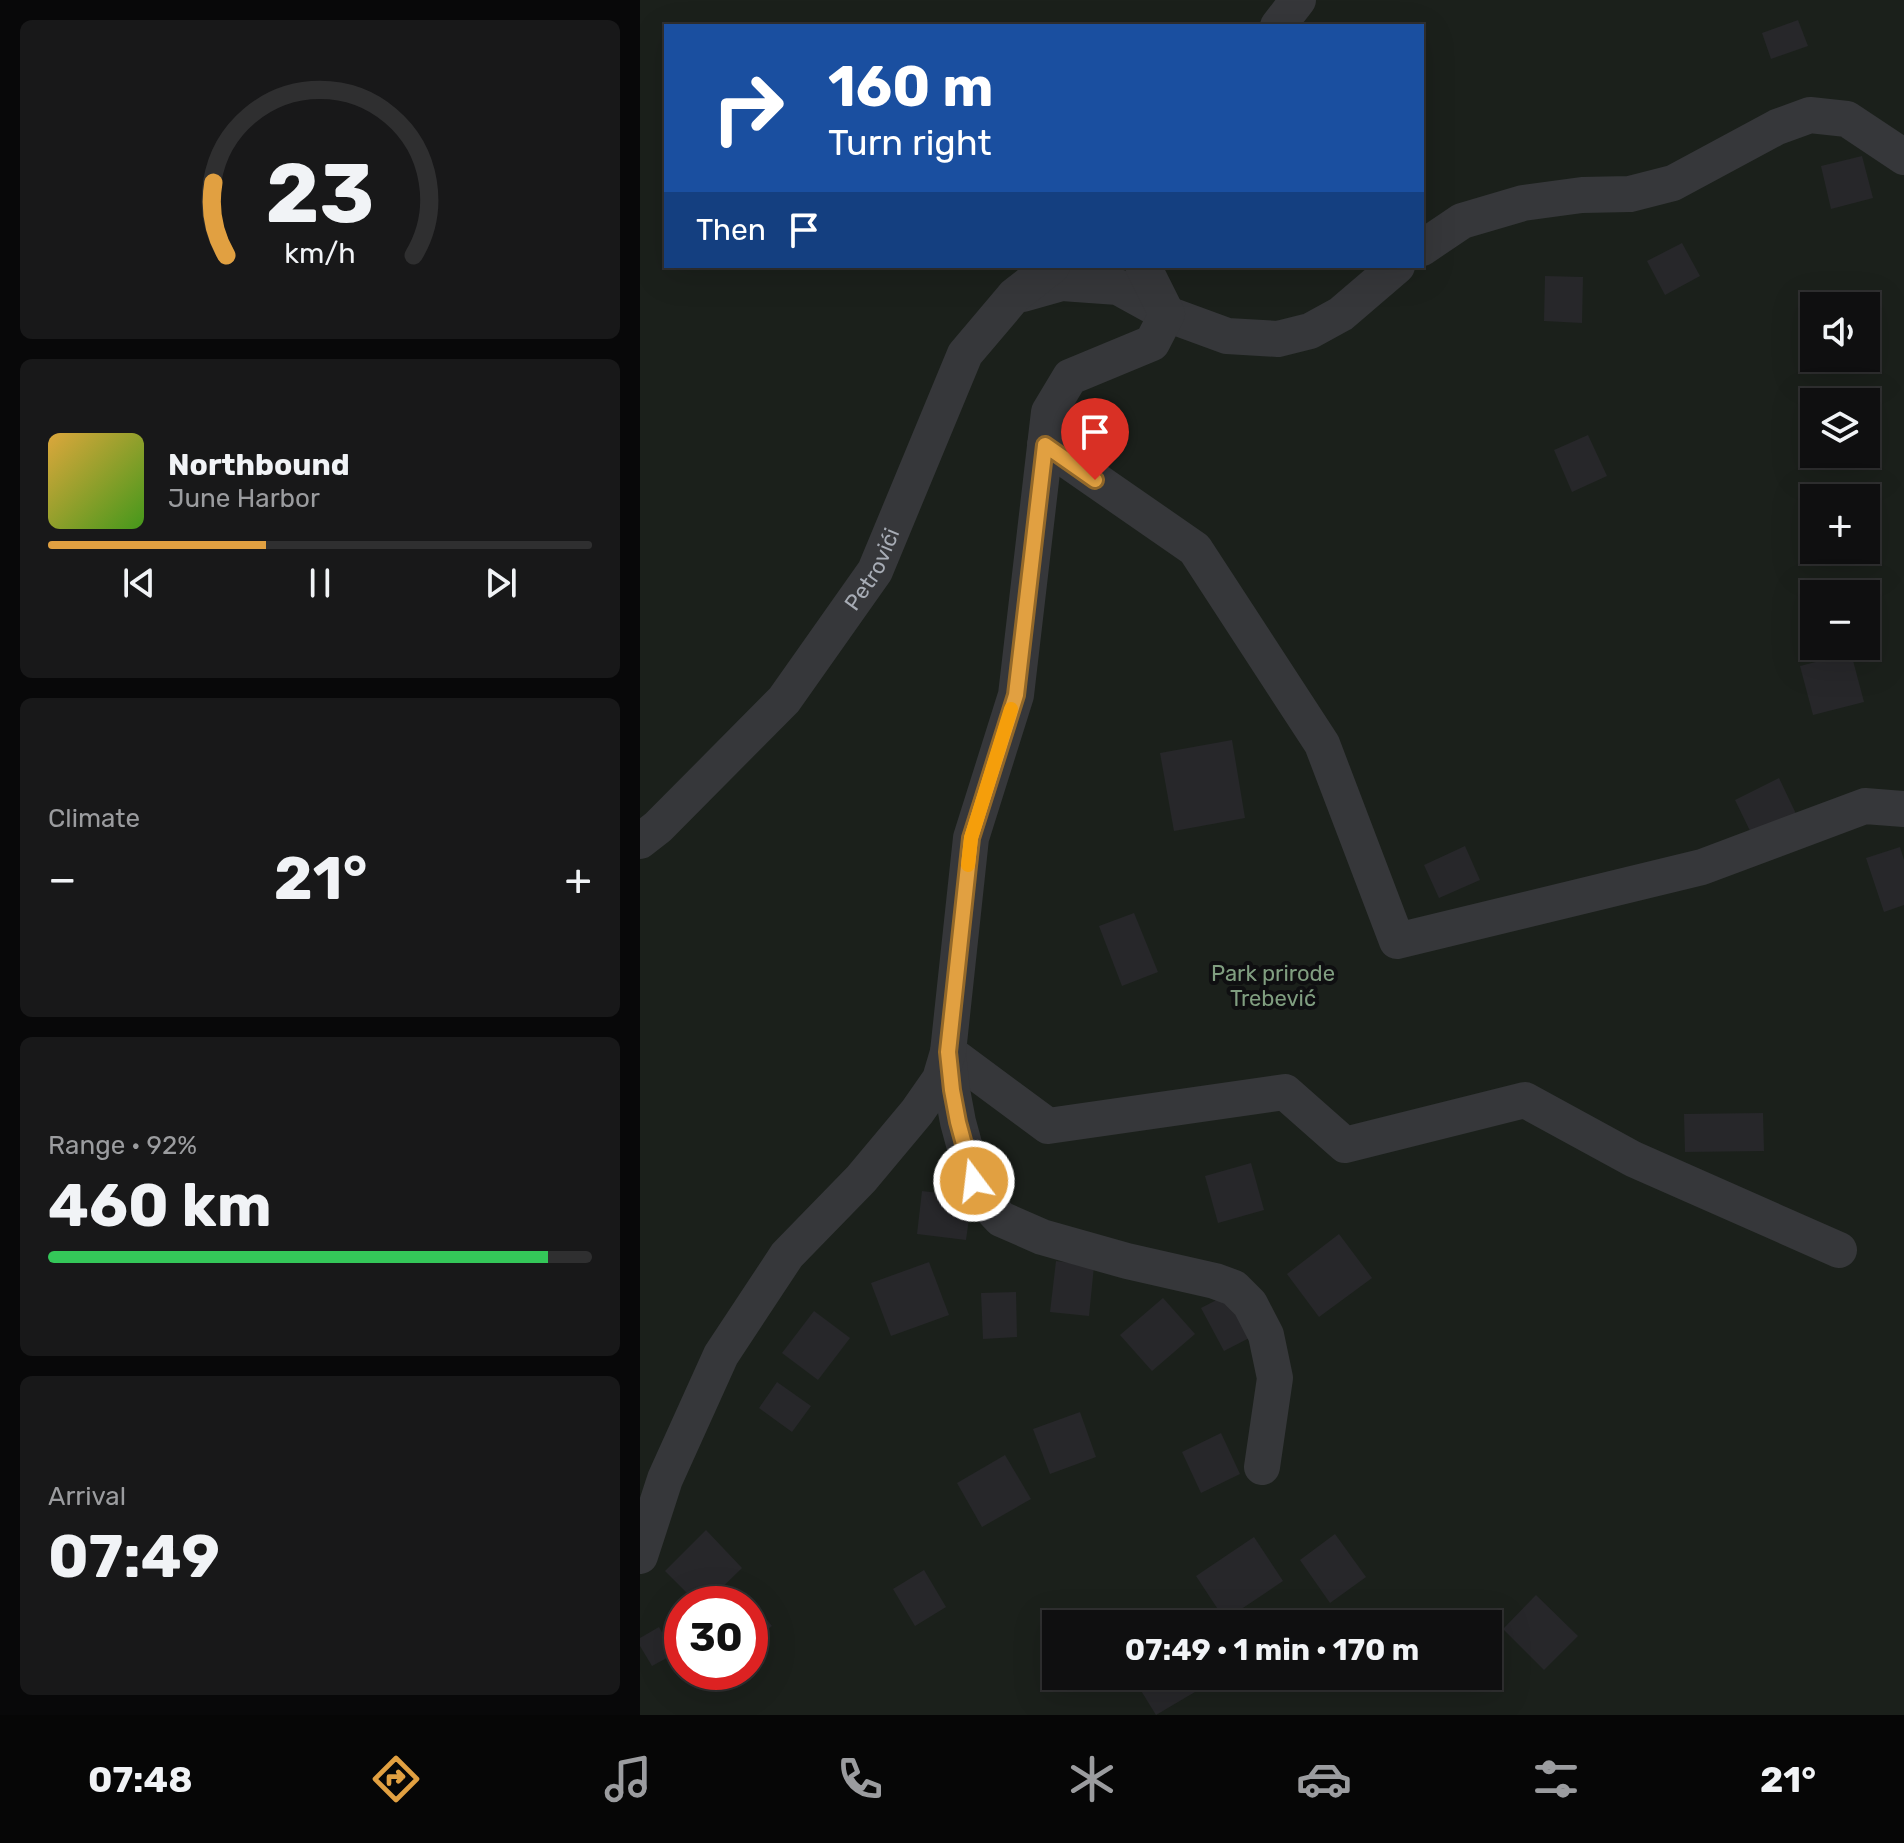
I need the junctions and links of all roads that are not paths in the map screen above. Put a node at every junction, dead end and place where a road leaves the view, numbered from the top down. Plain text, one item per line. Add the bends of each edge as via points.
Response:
1 (1298, 0) edge
2 (1280, 24) edge
3 (1904, 157) edge
4 (1424, 247) edge
5 (1049, 268) edge
6 (1144, 268) edge
7 (1395, 268) edge
8 (1014, 296) junction
9 (1167, 314) junction
10 (1045, 445) junction
11 (1904, 809) edge
12 (640, 841) edge
13 (948, 1052) junction
14 (1839, 1250) dead end
15 (1262, 1467) dead end
16 (640, 1556) edge

1 - 2 street
3 - 4 street via 1847,119 1810,115 1673,183 1630,194 1523,203 1462,221
5 - 8 street, Petrovići
6 - 9 street
7 - 9 street via 1341,314 1310,331 1278,339 1227,336
8 - 9 street via 1062,283 1118,287
8 - 12 street, Petrovići via 965,354 875,571 784,700
9 - 10 street via 1152,343 1070,377 1049,412
10 - 11 street via 1195,549 1322,744 1397,941 1702,867 1865,806
10 - 13 street via 1016,695 971,838
13 - 14 street via 1048,1126 1285,1092 1345,1145 1525,1100 1633,1159
13 - 15 street via 958,1122 974,1181 1001,1219 1056,1241 1215,1281 1234,1288 1250,1304 1266,1335 1275,1378
13 - 16 street via 940,1079 917,1112 787,1255 721,1355 665,1479

